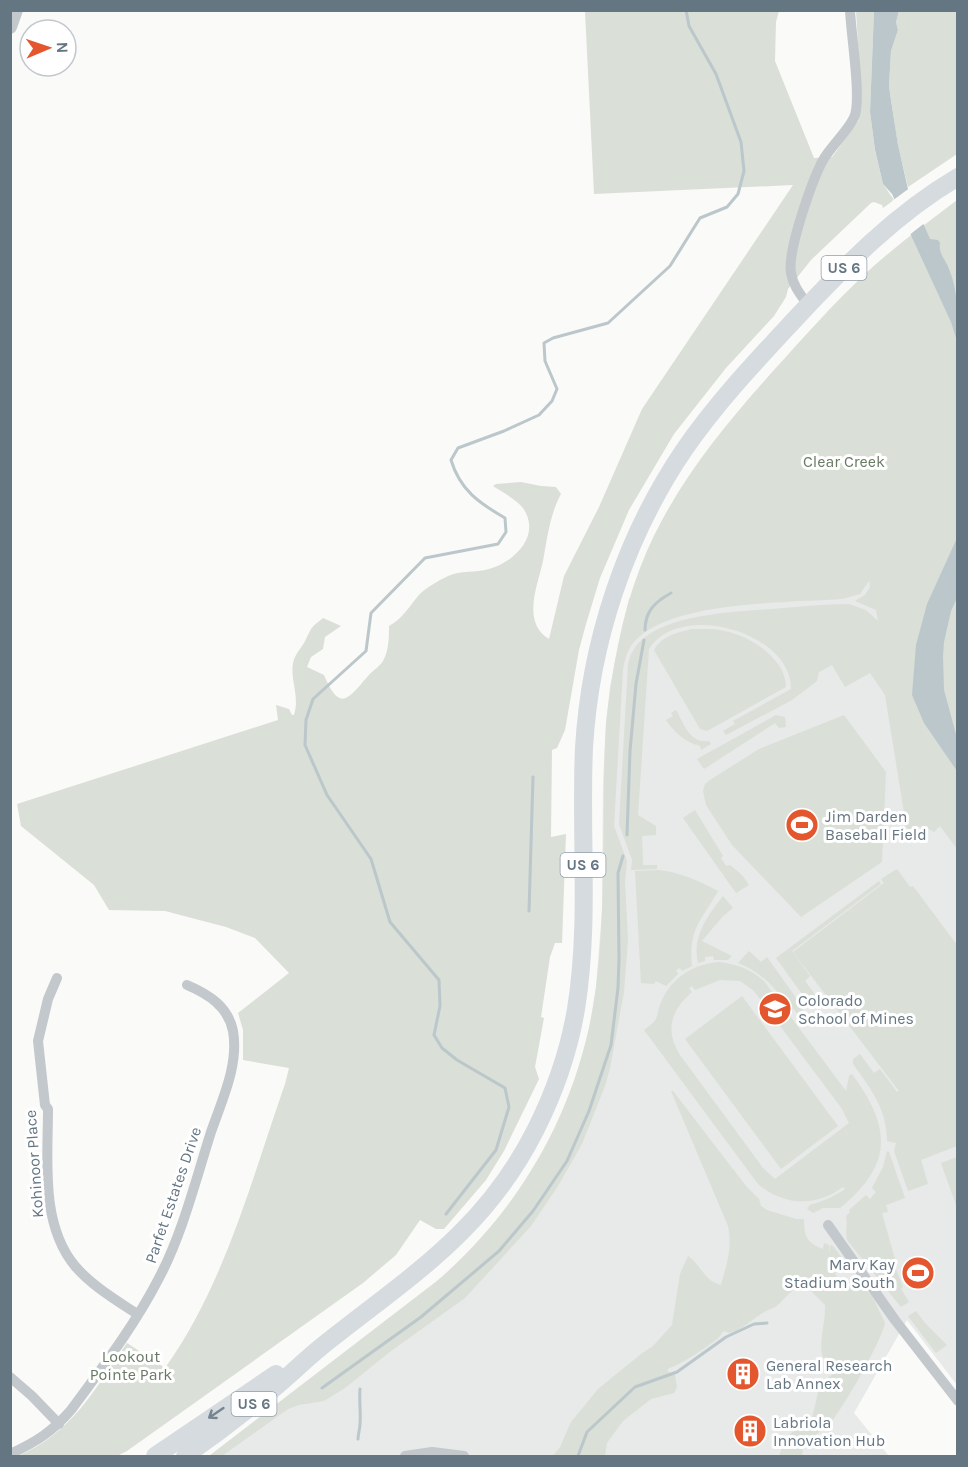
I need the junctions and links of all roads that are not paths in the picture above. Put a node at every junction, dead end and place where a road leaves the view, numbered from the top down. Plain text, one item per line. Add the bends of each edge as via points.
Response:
1 (16, 10) edge
2 (850, 10) edge
3 (10, 27) edge
4 (952, 180) edge
5 (808, 305) junction
6 (57, 978) dead end
7 (187, 985) dead end
8 (828, 1225) dead end
9 (137, 1314) junction
10 (319, 1348) junction
11 (10, 1377) edge
12 (957, 1401) edge
13 (59, 1424) junction
14 (186, 1434) junction
15 (10, 1454) edge
16 (148, 1456) edge
17 (155, 1456) edge
18 (185, 1456) edge
19 (405, 1456) edge
20 (464, 1456) edge

1 - 3 street
2 - 5 street via 855,117 823,159 791,254 792,281
4 - 5 highway, US 6 via 880,233
5 - 10 highway, US 6 via 726,395 684,451 643,522 613,596 596,661 586,724 579,989 568,1047 545,1109 512,1171 462,1233 421,1270
6 - 9 street, Kohinoor Place via 38,1041 48,1109 49,1198 55,1230 74,1265
7 - 9 street, Parfet Estates Drive via 211,997 225,1012 234,1050 228,1082 175,1240 160,1277
8 - 12 street
9 - 13 street, Parfet Estates Drive
10 -> 14 highway, US 6
10 - 18 highway, US 6 via 257,1402
11 - 13 street
13 - 15 street, Parfet Estates Drive via 41,1439
14 - 16 highway
14 - 17 highway, US 6
19 - 20 street via 432,1452

